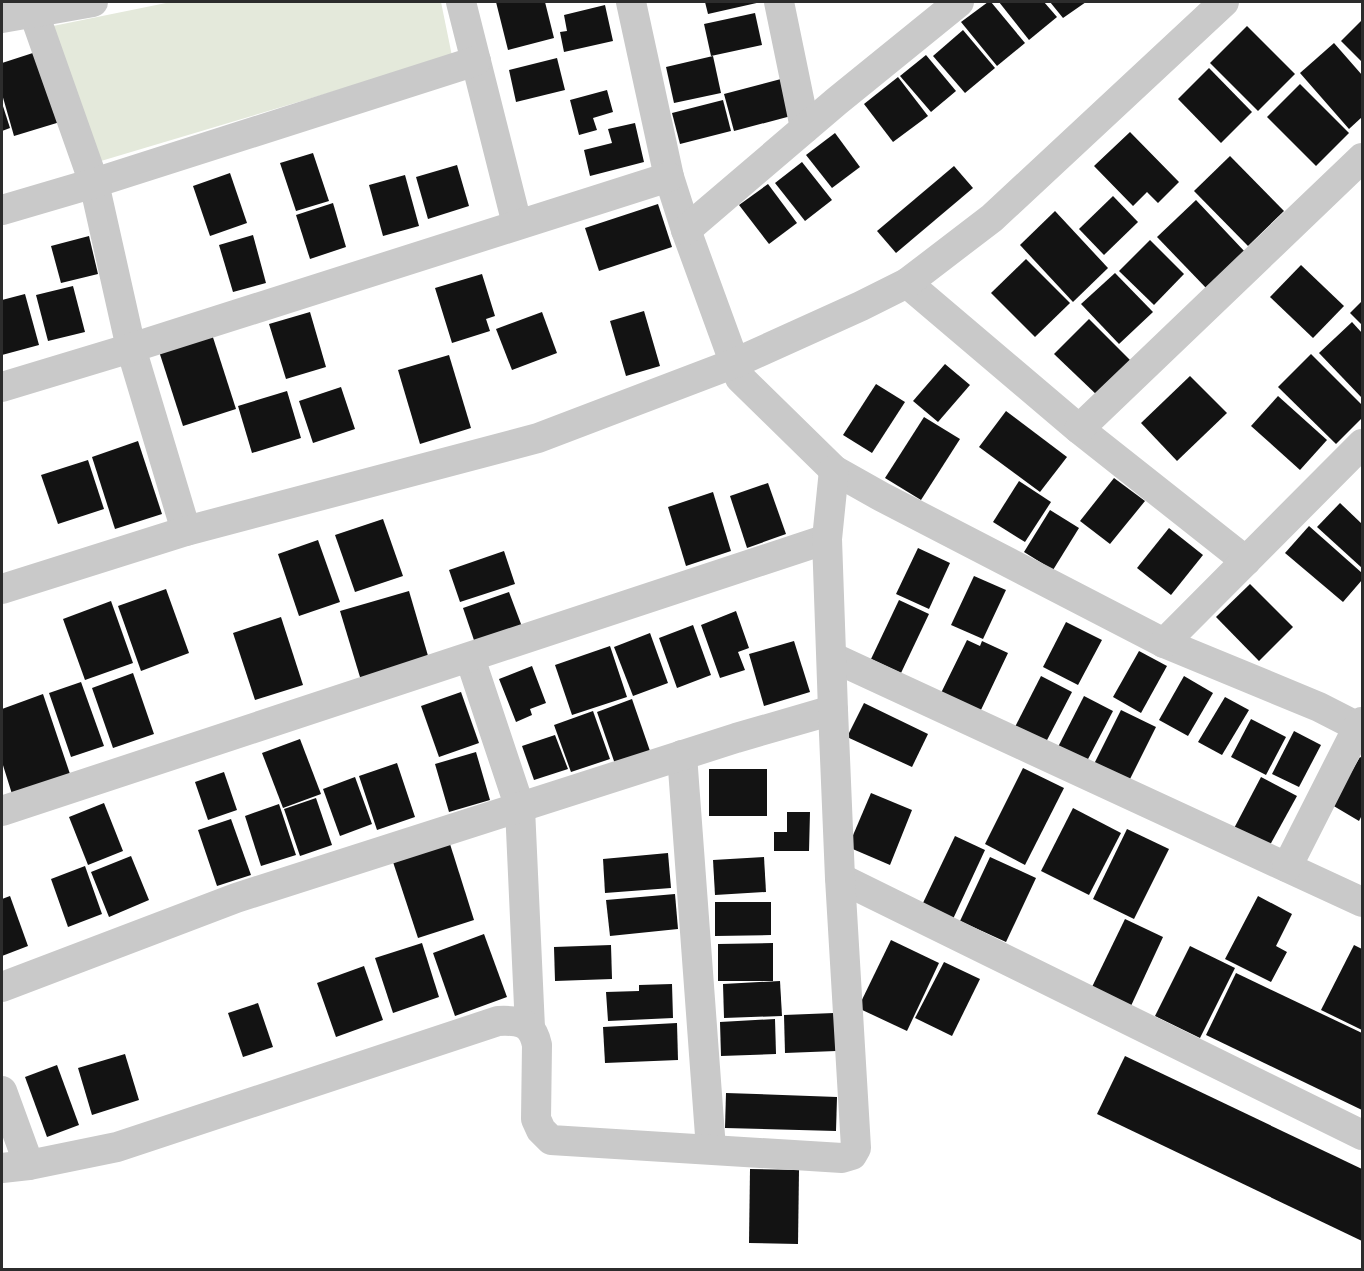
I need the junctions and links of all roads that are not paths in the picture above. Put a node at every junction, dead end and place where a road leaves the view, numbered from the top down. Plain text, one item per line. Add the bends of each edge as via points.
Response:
1 (93, 2) edge
2 (461, 2) edge
3 (630, 2) edge
4 (779, 2) edge
5 (959, 2) edge
6 (1224, 2) edge
7 (32, 7) edge
8 (2, 18) edge
9 (476, 61) junction
10 (805, 128) junction
11 (1362, 158) edge
12 (669, 177) junction
13 (94, 183) junction
14 (2, 210) edge
15 (517, 225) junction
16 (686, 230) junction
17 (907, 283) junction
18 (131, 348) junction
19 (735, 363) junction
20 (2, 387) edge
21 (1079, 429) junction
22 (1362, 444) edge
23 (834, 470) junction
24 (186, 531) junction
25 (827, 539) junction
26 (1246, 561) junction
27 (2, 589) edge
28 (1164, 644) junction
29 (831, 657) junction
30 (470, 658) junction
31 (833, 710) junction
32 (1361, 726) edge
33 (682, 755) junction
34 (520, 808) junction
35 (2, 811) edge
36 (1287, 867) junction
37 (840, 878) junction
38 (1362, 902) edge
39 (2, 987) edge
40 (530, 1028) junction
41 (2, 1091) edge
42 (1362, 1135) edge
43 (711, 1149) junction
44 (15, 1166) edge

1 - 7 street
2 - 9 street
3 - 12 street
4 - 10 street
5 - 10 street
6 - 17 street via 992,218
7 - 8 street
7 - 13 street
9 - 13 street
9 - 15 street
10 - 16 street
11 - 21 street
12 - 15 street
12 - 16 street
13 - 14 street
13 - 18 street
15 - 18 street
16 - 19 street
17 - 19 street
17 - 21 street
18 - 20 street
18 - 24 street
19 - 23 street via 740,378
19 - 24 street via 538,438
21 - 26 street
22 - 26 street
23 - 25 street
23 - 28 street
24 - 27 street
25 - 29 street
25 - 30 street
26 - 28 street
28 - 32 street
29 - 31 street
29 - 36 street
30 - 34 street
30 - 35 street
31 - 33 street
31 - 37 street
32 - 36 street
33 - 34 street
33 - 43 street
34 - 39 street via 236,898
34 - 40 street
36 - 38 street
37 - 42 street
37 - 43 street via 856,1148 852,1155 842,1158
40 - 43 street via 537,1045 536,1119 551,1140
40 - 44 street via 517,1021 498,1021 117,1147
41 - 44 street

